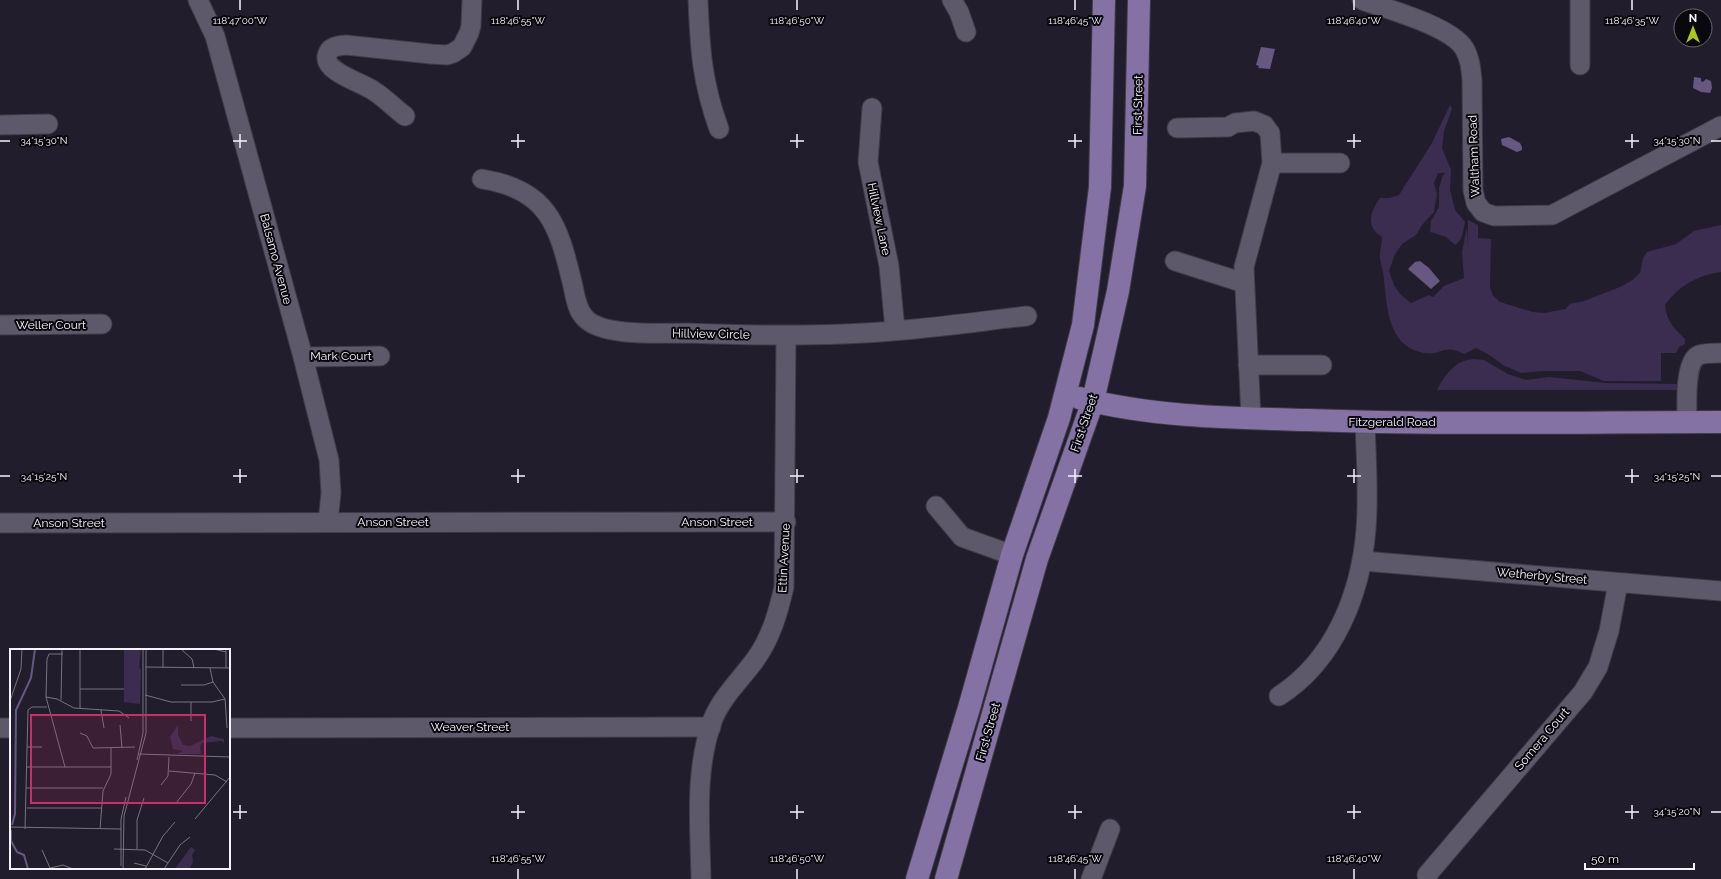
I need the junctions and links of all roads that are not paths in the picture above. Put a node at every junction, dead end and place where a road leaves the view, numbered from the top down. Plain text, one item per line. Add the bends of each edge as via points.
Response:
1 (198, 0) edge
2 (472, 0) edge
3 (698, 0) edge
4 (952, 0) edge
5 (1104, 0) edge
6 (1139, 0) edge
7 (1362, 0) edge
8 (1580, 0) edge
9 (966, 32) dead end
10 (1580, 65) dead end
11 (872, 108) dead end
12 (405, 116) dead end
13 (48, 124) dead end
14 (0, 125) edge
15 (1721, 126) edge
16 (1176, 128) dead end
17 (719, 129) dead end
18 (1272, 163) junction
19 (1340, 163) dead end
20 (482, 179) dead end
21 (1175, 261) dead end
22 (1244, 283) junction
23 (1027, 316) dead end
24 (102, 324) dead end
25 (0, 325) edge
26 (895, 330) junction
27 (786, 336) junction
28 (1721, 353) edge
29 (380, 356) dead end
30 (303, 357) junction
31 (1248, 365) junction
32 (1322, 366) dead end
33 (1064, 394) junction
34 (1093, 402) junction
35 (1251, 418) junction
36 (1365, 422) junction
37 (1687, 422) junction
38 (1721, 422) edge
39 (936, 506) dead end
40 (328, 522) junction
41 (786, 522) junction
42 (0, 523) edge
43 (1012, 555) junction
44 (1363, 561) junction
45 (1618, 583) junction
46 (1721, 591) edge
47 (1279, 696) dead end
48 (711, 727) junction
49 (230, 728) edge
50 (1110, 829) dead end
51 (1427, 875) dead end
52 (701, 879) edge
53 (917, 879) edge
54 (946, 879) edge
55 (1091, 879) edge

1 - 30 street, Balsamo Avenue via 215,36
2 - 12 street via 471,26 462,47 447,55 346,45 335,46 328,52 326,60 329,65 339,73 374,90
3 - 17 street via 703,74
4 - 9 street
5 - 33 main road, First Street via 1100,187 1083,325
6 - 34 main road, First Street via 1135,186 1118,291
7 - 15 street, Waltham Road via 1436,27 1451,35 1464,47 1471,63 1473,190 1476,203 1483,212 1494,216 1552,215
8 - 10 street
11 - 26 street, Hillview Lane via 868,162 889,266
13 - 14 street
16 - 18 street via 1228,127 1236,123 1254,121 1264,125 1270,133
18 - 19 street
18 - 22 street via 1244,267
20 - 27 street, Hillview Circle via 501,182 520,190 548,214 563,242 578,308 594,325 606,329 639,332
21 - 22 street
22 - 31 street
23 - 26 street, Hillview Circle
24 - 25 street, Weller Court
26 - 27 street, Hillview Circle
27 - 41 street, Ettin Avenue
28 - 37 street via 1698,355 1692,361 1688,380
29 - 30 street, Mark Court
30 - 40 street, Balsamo Avenue via 329,460 331,494
31 - 32 street
31 - 35 street
33 - 34 main road, Fitzgerald Road
33 - 43 main road, First Street via 1059,418
34 - 35 main road, Fitzgerald Road via 1186,414
34 - 54 main road, First Street via 1037,559
35 - 36 main road, Fitzgerald Road
36 - 37 main road, Fitzgerald Road
36 - 44 street via 1366,528
37 - 38 main road, Fitzgerald Road
39 - 43 street via 962,537
40 - 41 street, Anson Street
40 - 42 street, Anson Street
41 - 48 street, Ettin Avenue via 784,587 779,612 770,635 713,718
43 - 53 main road, First Street
44 - 45 street, Wetherby Street
44 - 47 street via 1351,603 1334,639 1293,687
45 - 46 street, Wetherby Street
45 - 51 street, Somera Court via 1609,631 1598,667 1582,692
48 - 49 street, Weaver Street
48 - 52 street, Ettin Avenue via 703,752 700,779
50 - 55 street

